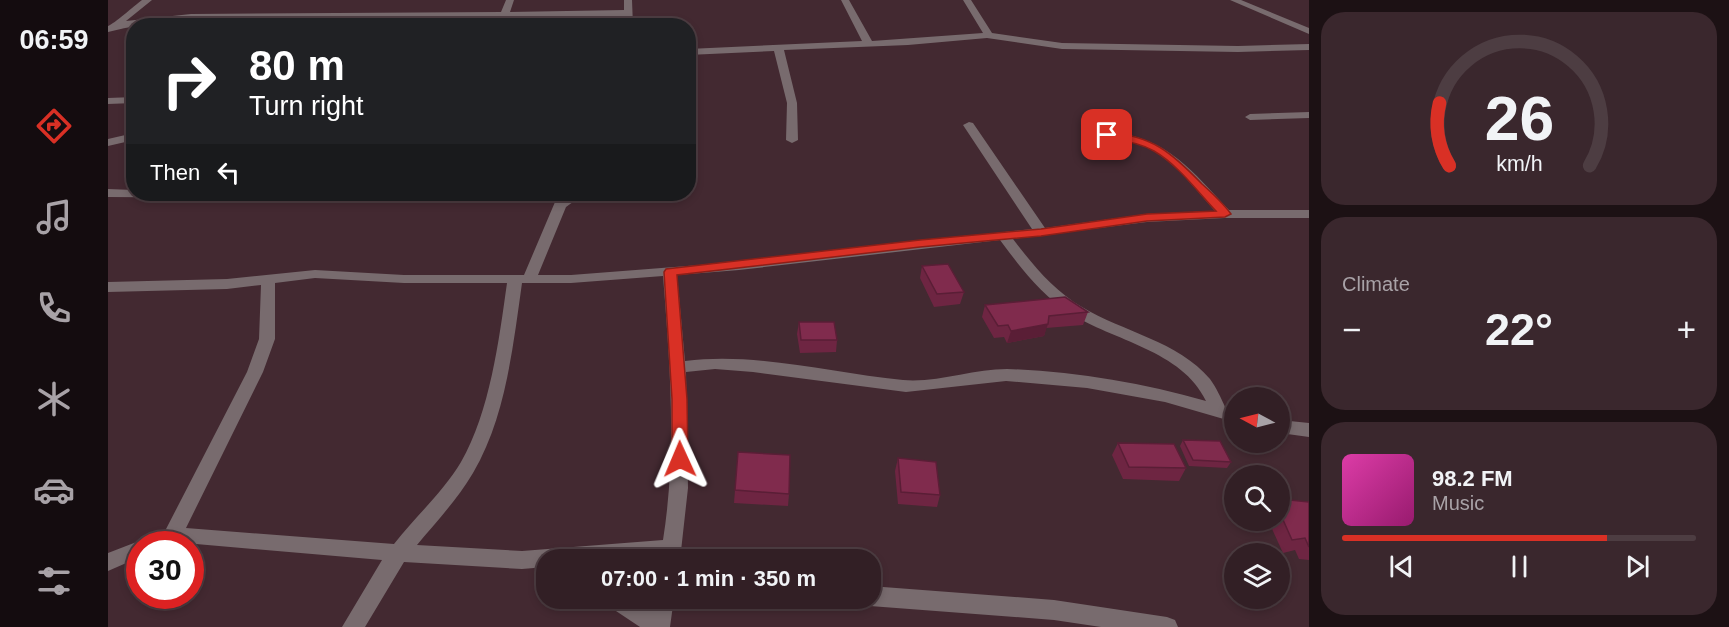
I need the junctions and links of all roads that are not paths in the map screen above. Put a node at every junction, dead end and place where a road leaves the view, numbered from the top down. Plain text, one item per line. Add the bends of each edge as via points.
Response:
1 (148, 0) edge
2 (510, 0) edge
3 (628, 0) edge
4 (845, 0) edge
5 (967, 0) edge
6 (1234, 0) edge
7 (629, 13) junction
8 (505, 15) junction
9 (202, 18) edge
10 (629, 18) edge
11 (126, 24) edge
12 (118, 25) junction
13 (108, 29) edge
14 (1309, 31) edge
15 (987, 35) junction
16 (868, 43) junction
17 (778, 47) junction
18 (1309, 47) edge
19 (696, 52) edge
20 (126, 100) edge
21 (108, 101) edge
22 (1309, 115) edge
23 (1250, 117) dead end
24 (969, 125) dead end
25 (1090, 134) dead end
26 (126, 138) edge
27 (792, 140) dead end
28 (108, 142) edge
29 (108, 193) edge
30 (126, 193) edge
31 (565, 201) edge
32 (1225, 214) junction
33 (1309, 214) edge
34 (1041, 232) junction
35 (1005, 237) junction
36 (670, 272) junction
37 (268, 279) junction
38 (522, 279) junction
39 (108, 287) edge
40 (676, 368) junction
41 (1224, 410) edge
42 (1224, 413) edge
43 (1290, 428) edge
44 (1309, 430) edge
45 (174, 531) edge
46 (204, 537) edge
47 (671, 549) edge
48 (126, 554) edge
49 (399, 554) junction
50 (536, 559) edge
51 (522, 560) junction
52 (108, 562) edge
53 (536, 565) edge
54 (881, 597) edge
55 (631, 609) edge
56 (662, 609) edge
57 (352, 627) edge
58 (659, 627) edge
59 (1167, 627) edge

1 - 12 street
2 - 8 street
3 - 7 street
4 - 16 street
5 - 15 street
6 - 14 street
7 - 8 street
7 - 10 street
8 - 9 street
11 - 12 street
12 - 13 street
15 - 16 street
15 - 18 street via 1062,46
16 - 17 street
17 - 19 street
17 - 27 street via 792,103
20 - 21 street
22 - 23 street
24 - 34 street
25 - 32 street via 1124,136 1156,148
26 - 28 street
29 - 30 street
31 - 38 street via 560,204
32 - 33 street
32 - 34 street via 1147,218
34 - 35 street
35 - 36 street
35 - 41 street via 1032,274 1072,308 1174,357 1193,371
36 - 38 street
36 - 40 street
37 - 38 street via 315,274 394,279
37 - 39 street
37 - 45 street via 267,339 255,372
38 - 49 street via 493,398 474,453 445,500
40 - 42 street via 734,364 906,386 1018,376 1087,382 1165,396
40 - 47 street via 680,459
43 - 44 street
46 - 49 street
48 - 52 street
49 - 51 street
49 - 57 street
50 - 51 street
51 - 53 street
54 - 59 street via 1054,610
55 - 58 street
56 - 58 street

